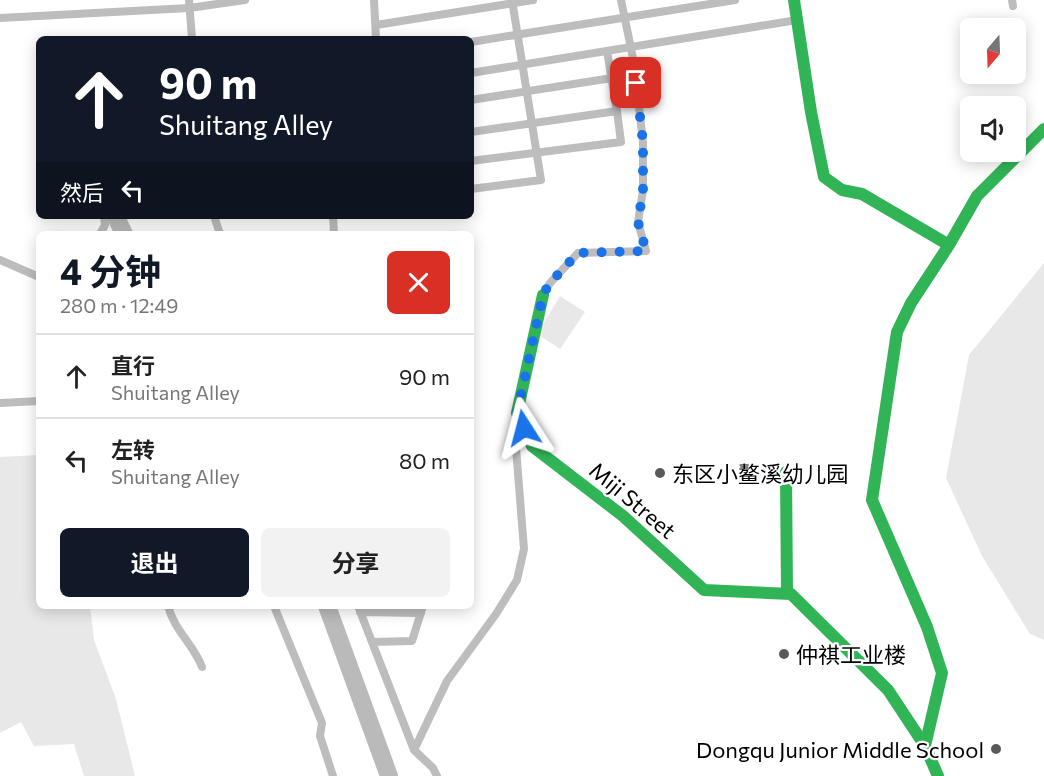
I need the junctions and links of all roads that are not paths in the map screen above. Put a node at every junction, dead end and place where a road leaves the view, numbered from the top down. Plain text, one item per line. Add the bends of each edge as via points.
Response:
1 (245, 0) edge
2 (374, 0) edge
3 (533, 0) edge
4 (621, 0) edge
5 (735, 0) edge
6 (794, 0) edge
7 (512, 2) edge
8 (189, 4) edge
9 (0, 18) edge
10 (624, 18) junction
11 (797, 20) junction
12 (376, 25) junction
13 (518, 35) junction
14 (192, 36) edge
15 (376, 36) edge
16 (474, 42) edge
17 (630, 47) junction
18 (607, 51) junction
19 (522, 64) junction
20 (474, 72) edge
21 (612, 78) junction
22 (527, 92) junction
23 (474, 100) edge
24 (617, 111) junction
25 (532, 123) junction
26 (1044, 129) edge
27 (474, 132) edge
28 (536, 153) junction
29 (474, 161) edge
30 (474, 189) edge
31 (949, 245) junction
32 (0, 260) edge
33 (36, 276) edge
34 (543, 295) joint
35 (36, 401) edge
36 (0, 402) edge
37 (524, 428) junction
38 (786, 472) dead end
39 (787, 594) junction
40 (169, 609) edge
41 (275, 609) edge
42 (359, 609) edge
43 (422, 609) edge
44 (372, 642) junction
45 (202, 667) dead end
46 (925, 746) junction
47 (414, 750) junction
48 (333, 776) edge
49 (436, 776) edge
50 (938, 776) edge

1 - 8 street
2 - 12 street
3 - 7 street
4 - 10 street
5 - 10 street
6 - 11 street
7 - 12 street
7 - 13 street
8 - 9 street
8 - 14 street
10 - 13 street
10 - 17 street
11 - 17 street
11 - 31 street via 824,177 842,190 862,194
12 - 15 street
13 - 16 street
13 - 19 street
17 - 18 street
17 - 34 street via 643,142 638,222 646,251 578,253
18 - 19 street
18 - 21 street
19 - 20 street
19 - 22 street
21 - 22 street
21 - 24 street
22 - 23 street
22 - 25 street
24 - 25 street
24 - 28 street via 621,142
25 - 27 street
25 - 28 street
26 - 31 street via 977,196
28 - 29 street
28 - 30 street via 541,180
31 - 46 street via 897,332 872,500 927,627 942,673
32 - 33 street
34 - 37 street via 517,413
35 - 36 street
37 - 39 street, Miji Street via 532,446 623,516 704,590
37 - 47 street via 516,448 524,549 517,580 447,681
38 - 39 street
39 - 46 street via 888,690
40 - 45 street
41 - 48 street via 322,723 320,736
42 - 43 street
42 - 44 street
43 - 44 street via 412,641
44 - 47 street
46 - 50 street
47 - 49 street

